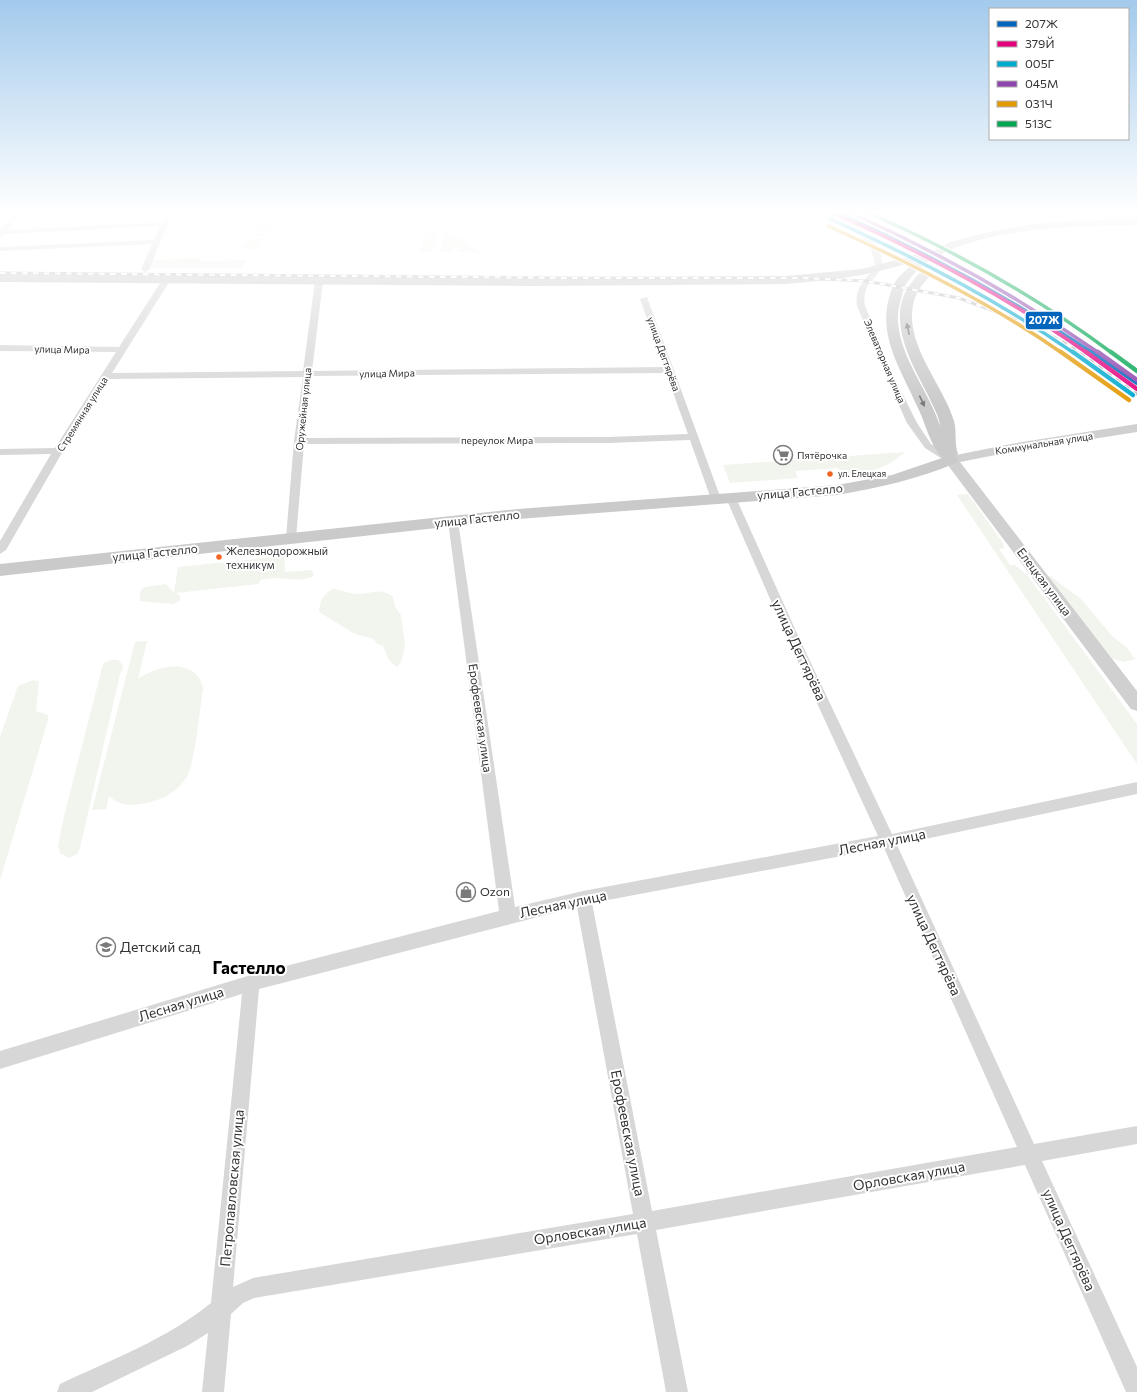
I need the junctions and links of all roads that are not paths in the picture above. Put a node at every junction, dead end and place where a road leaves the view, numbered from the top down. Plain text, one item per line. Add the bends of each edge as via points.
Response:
1 (0, 278) edge
2 (819, 278) edge
3 (870, 278) edge
4 (905, 278) edge
5 (921, 278) edge
6 (167, 279) junction
7 (319, 281) junction
8 (644, 300) dead end
9 (0, 348) edge
10 (124, 350) junction
11 (669, 370) junction
12 (306, 374) junction
13 (106, 376) junction
14 (1137, 428) edge
15 (695, 437) junction
16 (299, 441) junction
17 (58, 451) junction
18 (0, 452) edge
19 (951, 460) junction
20 (724, 498) junction
21 (454, 521) junction
22 (291, 538) junction
23 (0, 550) edge
24 (0, 570) edge
25 (1137, 704) edge
26 (1137, 788) edge
27 (888, 841) junction
28 (583, 898) junction
29 (508, 916) junction
30 (251, 983) junction
31 (0, 1060) edge
32 (1137, 1135) edge
33 (1030, 1154) junction
34 (646, 1222) junction
35 (222, 1306) junction
36 (68, 1392) edge
37 (213, 1392) edge
38 (677, 1392) edge
39 (1137, 1392) edge

1 - 6 main road
2 - 7 main road via 639,282
3 - 19 street, Элеваторная улица via 860,291 859,298 892,381 912,422 928,446
4 -> 19 main road via 894,298 890,314 893,336 932,421 939,444
19 -> 5 main road via 947,444 947,421 921,366 907,327 910,294
6 - 7 main road
6 - 10 street, Стремянная улица
7 - 12 street, Оружейная улица
8 - 11 street, улица Дегтярёва
9 - 10 street, улица Мира
10 - 13 street, Стремянная улица
11 - 12 street, улица Мира
11 - 15 street, улица Дегтярёва
12 - 13 street, улица Мира
12 - 16 street, Оружейная улица
13 - 17 street, Стремянная улица
14 - 19 main road, Коммунальная улица
15 - 16 street, переулок Мира via 608,440
15 - 20 street, улица Дегтярёва
16 - 22 street, Оружейная улица
17 - 18 street
17 - 23 street, Стремянная улица
19 - 20 main road, улица Гастелло via 922,472 867,486
19 - 25 main road, Елецкая улица
20 - 21 main road, улица Гастелло
20 - 27 street, улица Дегтярёва
21 - 22 main road, улица Гастелло
21 - 29 street, Ерофеевская улица
22 - 24 main road, улица Гастелло
26 - 27 street, Лесная улица
27 - 28 street, Лесная улица
27 - 33 street, улица Дегтярёва
28 - 29 street, Лесная улица
28 - 34 street, Ерофеевская улица
29 - 30 street, Лесная улица
30 - 31 street, Лесная улица
30 - 35 street, Петропавловская улица
32 - 33 street, Орловская улица
33 - 34 street, Орловская улица
33 - 39 street, улица Дегтярёва
34 - 35 street, Орловская улица via 253,1288
34 - 38 street, Ерофеевская улица
35 - 36 street, Орловская улица via 202,1325 179,1338
35 - 37 street, Петропавловская улица

